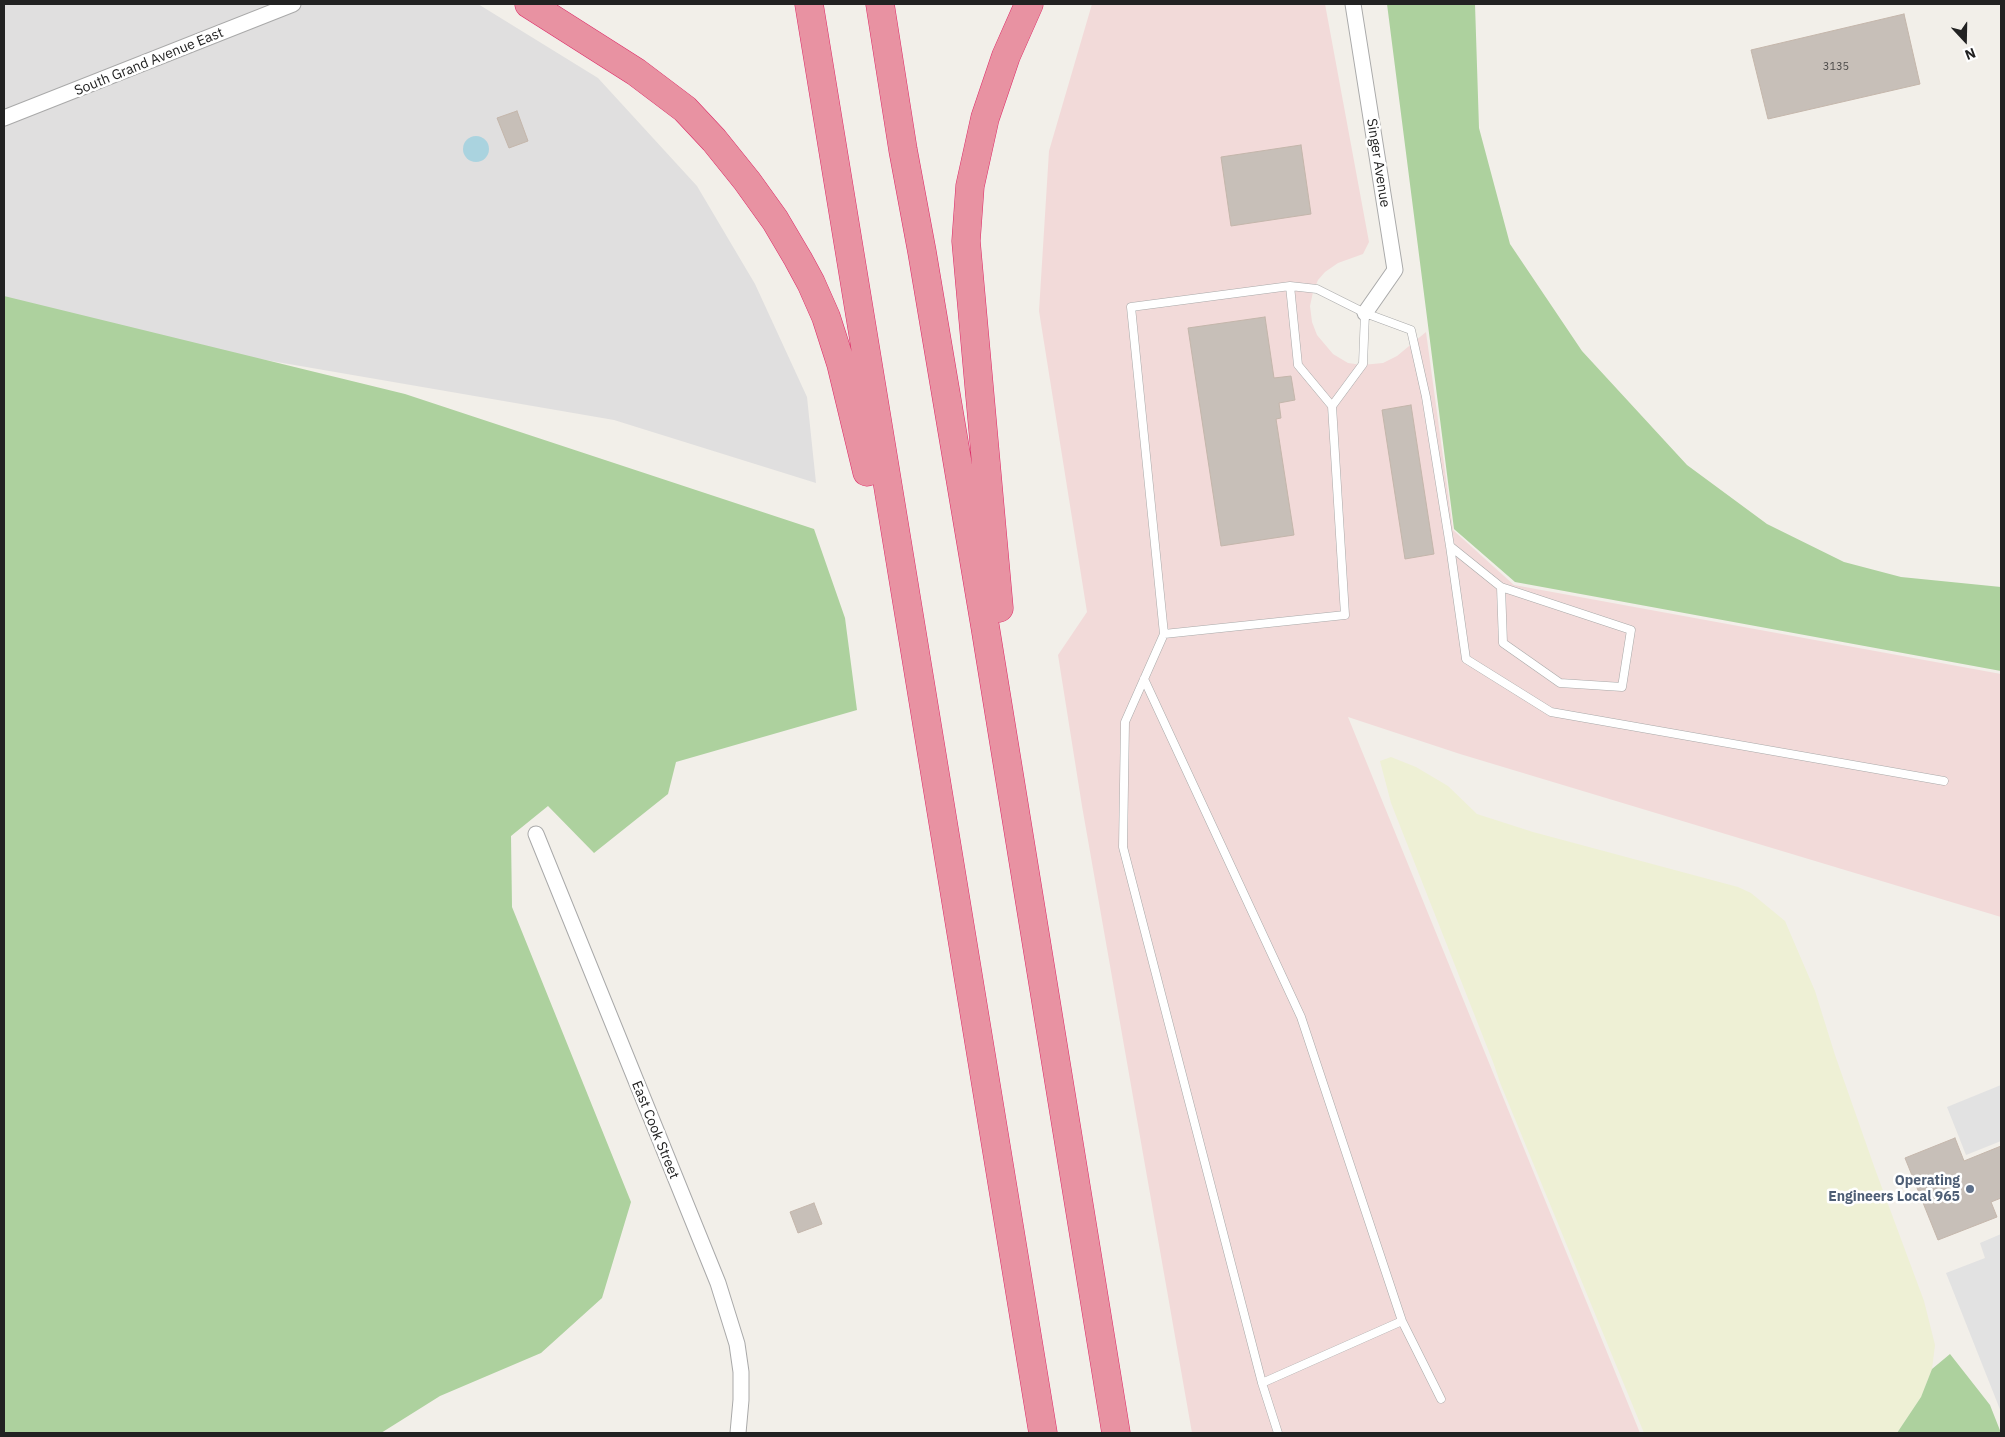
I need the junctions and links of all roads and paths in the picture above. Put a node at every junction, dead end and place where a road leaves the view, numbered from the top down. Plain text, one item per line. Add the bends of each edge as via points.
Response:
1 (293, 4) edge
2 (529, 4) edge
3 (808, 4) edge
4 (880, 4) edge
5 (1029, 4) edge
6 (1353, 4) edge
7 (4, 118) edge
8 (1290, 286) junction
9 (1364, 313) junction
10 (1332, 406) junction
11 (1450, 546) junction
12 (1501, 587) junction
13 (1164, 634) junction
14 (1144, 678) junction
15 (923, 698) junction
16 (1944, 781) dead end
17 (536, 834) dead end
18 (1022, 858) junction
19 (1402, 1321) junction
20 (1262, 1384) junction
21 (1441, 1399) dead end
22 (738, 1433) edge
23 (1043, 1433) edge
24 (1116, 1433) edge
25 (1278, 1433) edge

1 - 7 street, South Grand Avenue East
2 - 15 highway via 636,72 685,109 747,181 775,220 812,283 842,364 882,549
3 - 15 highway
4 - 18 highway
5 - 18 highway via 1006,56 986,118 970,186 966,241
6 - 9 street, Singer Avenue via 1395,270
8 - 9 lane via 1318,288
8 - 10 lane via 1298,365
8 - 13 lane via 1131,307
9 - 10 lane via 1363,364
9 - 11 lane via 1411,330 1426,397
10 - 13 lane via 1346,615
11 - 12 lane
11 - 16 lane via 1466,659 1551,712
12 - 12 lane via 1631,630 1622,687 1560,683 1503,642
13 - 14 lane
14 - 19 lane via 1301,1017
14 - 20 lane via 1125,722 1122,847
15 - 23 highway
17 - 22 street, East Cook Street via 718,1284 737,1344 741,1372
18 - 24 highway
19 - 20 lane
19 - 21 lane
20 - 25 lane

